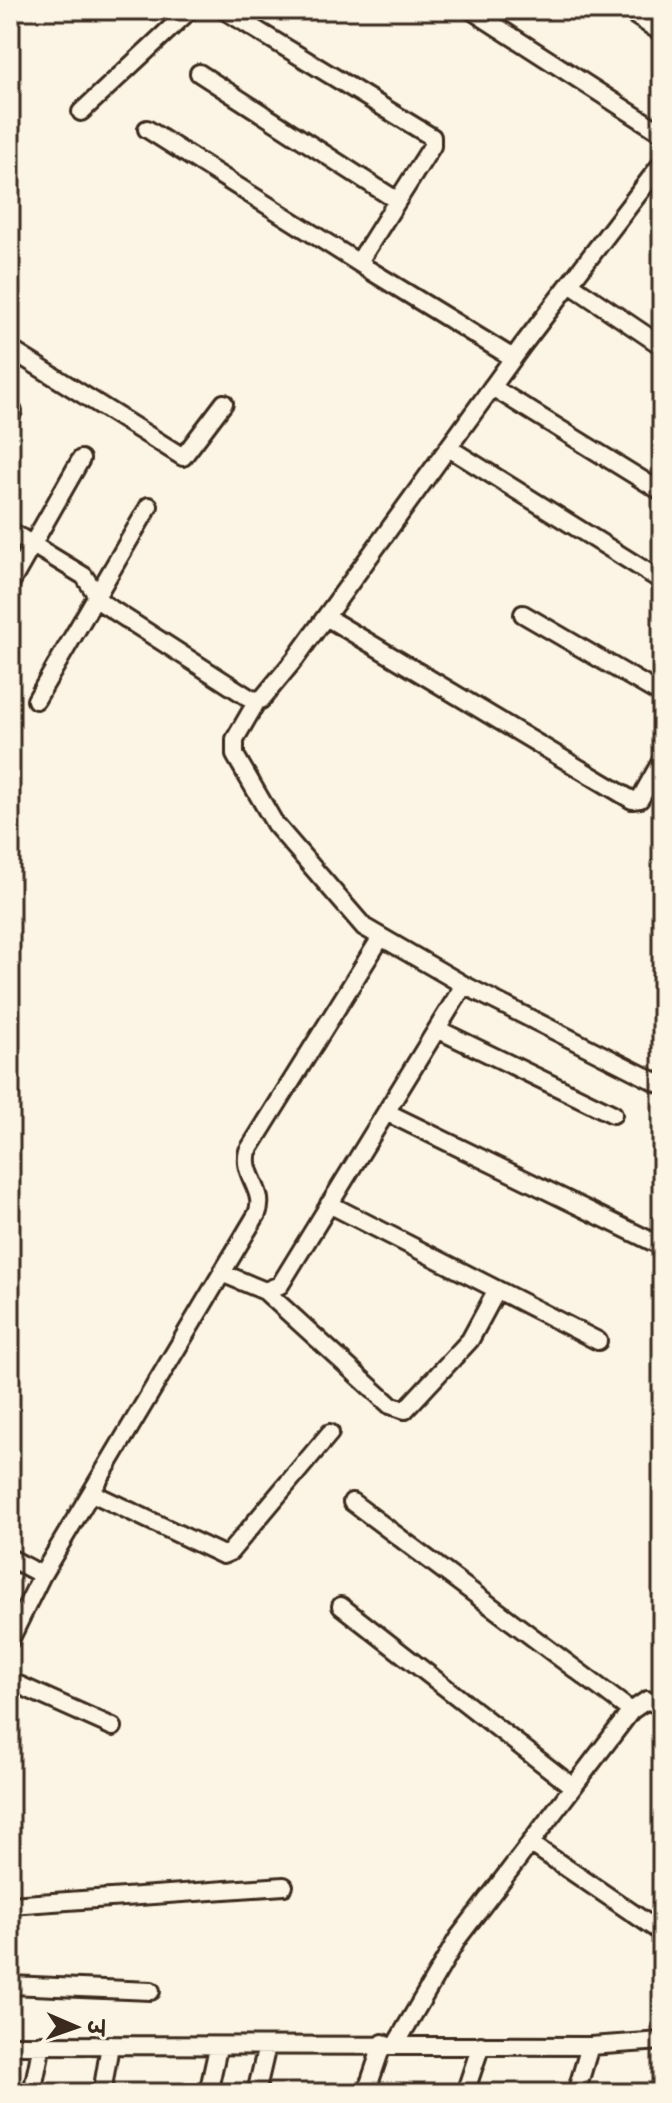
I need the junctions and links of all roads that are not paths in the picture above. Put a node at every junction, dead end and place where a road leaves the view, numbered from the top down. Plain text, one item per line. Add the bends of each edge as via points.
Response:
1 (190, 10) edge
2 (224, 10) edge
3 (471, 10) edge
4 (627, 10) edge
5 (650, 16) edge
6 (662, 33) edge
7 (199, 73) dead end
8 (81, 112) dead end
9 (147, 129) dead end
10 (662, 133) edge
11 (662, 163) edge
12 (396, 200) junction
13 (362, 265) junction
14 (570, 284) junction
15 (661, 344) edge
16 (10, 349) edge
17 (513, 358) junction
18 (492, 387) junction
19 (224, 403) dead end
20 (449, 448) junction
21 (81, 459) dead end
22 (662, 492) edge
23 (149, 506) dead end
24 (10, 531) edge
25 (32, 545) junction
26 (662, 581) edge
27 (10, 584) edge
28 (97, 597) junction
29 (523, 614) dead end
30 (326, 617) junction
31 (662, 695) edge
32 (36, 700) dead end
33 (257, 701) junction
34 (662, 760) edge
35 (380, 939) junction
36 (464, 985) junction
37 (437, 1029) junction
38 (662, 1085) edge
39 (386, 1112) junction
40 (613, 1114) dead end
41 (329, 1204) junction
42 (653, 1242) dead end
43 (222, 1273) junction
44 (497, 1290) junction
45 (265, 1291) junction
46 (598, 1341) dead end
47 (330, 1433) dead end
48 (92, 1493) junction
49 (352, 1502) dead end
50 (10, 1558) edge
51 (42, 1575) junction
52 (341, 1606) dead end
53 (10, 1640) edge
54 (10, 1681) edge
55 (662, 1707) edge
56 (631, 1711) junction
57 (113, 1727) dead end
58 (573, 1787) junction
59 (530, 1843) junction
60 (284, 1886) dead end
61 (10, 1905) edge
62 (662, 1933) edge
63 (10, 1985) edge
64 (151, 1991) dead end
65 (662, 2041) edge
66 (42, 2044) junction
67 (389, 2044) junction
68 (10, 2045) edge
69 (110, 2045) junction
70 (481, 2045) junction
71 (267, 2046) junction
72 (590, 2046) junction
73 (218, 2048) junction
74 (32, 2093) edge
75 (102, 2093) edge
76 (208, 2093) edge
77 (256, 2093) edge
78 (366, 2093) edge
79 (465, 2093) edge
80 (576, 2093) edge

1 - 8 street
2 - 12 street via 432,137 432,146
3 - 10 street
4 - 5 street
5 - 6 street
7 - 12 street
9 - 13 street
11 - 14 street
12 - 13 street via 360,254
13 - 17 street
14 - 15 street
14 - 17 street
16 - 19 street via 183,457
17 - 18 street
18 - 20 street
18 - 22 street
20 - 26 street
20 - 30 street
21 - 25 street
23 - 28 street
24 - 25 street
25 - 27 street
25 - 28 street via 84,576
28 - 32 street
28 - 33 street
29 - 31 street
30 - 33 street via 271,692
30 - 34 street via 632,800 640,799
33 - 35 street via 235,739 235,755 275,824 338,900
35 - 36 street
35 - 43 street via 248,1151 245,1161 260,1206
36 - 37 street
36 - 38 street
37 - 39 street
37 - 40 street
39 - 41 street
39 - 42 street
41 - 44 street
41 - 45 street via 280,1285
43 - 45 street
43 - 48 street
44 - 45 street via 470,1340 405,1410 390,1405
44 - 46 street
47 - 48 street via 223,1555
48 - 51 street
49 - 56 street
50 - 51 street
51 - 53 street
52 - 58 street
54 - 57 street
55 - 56 street via 647,1700
56 - 58 street
58 - 59 street
59 - 62 street
59 - 67 street via 458,1938
60 - 61 street
63 - 64 street
65 - 72 street
66 - 68 street
66 - 69 street
66 - 74 street
67 - 70 street
67 - 71 street
67 - 78 street
69 - 73 street
69 - 75 street
70 - 72 street
70 - 79 street
71 - 73 street
71 - 77 street
72 - 80 street
73 - 76 street

